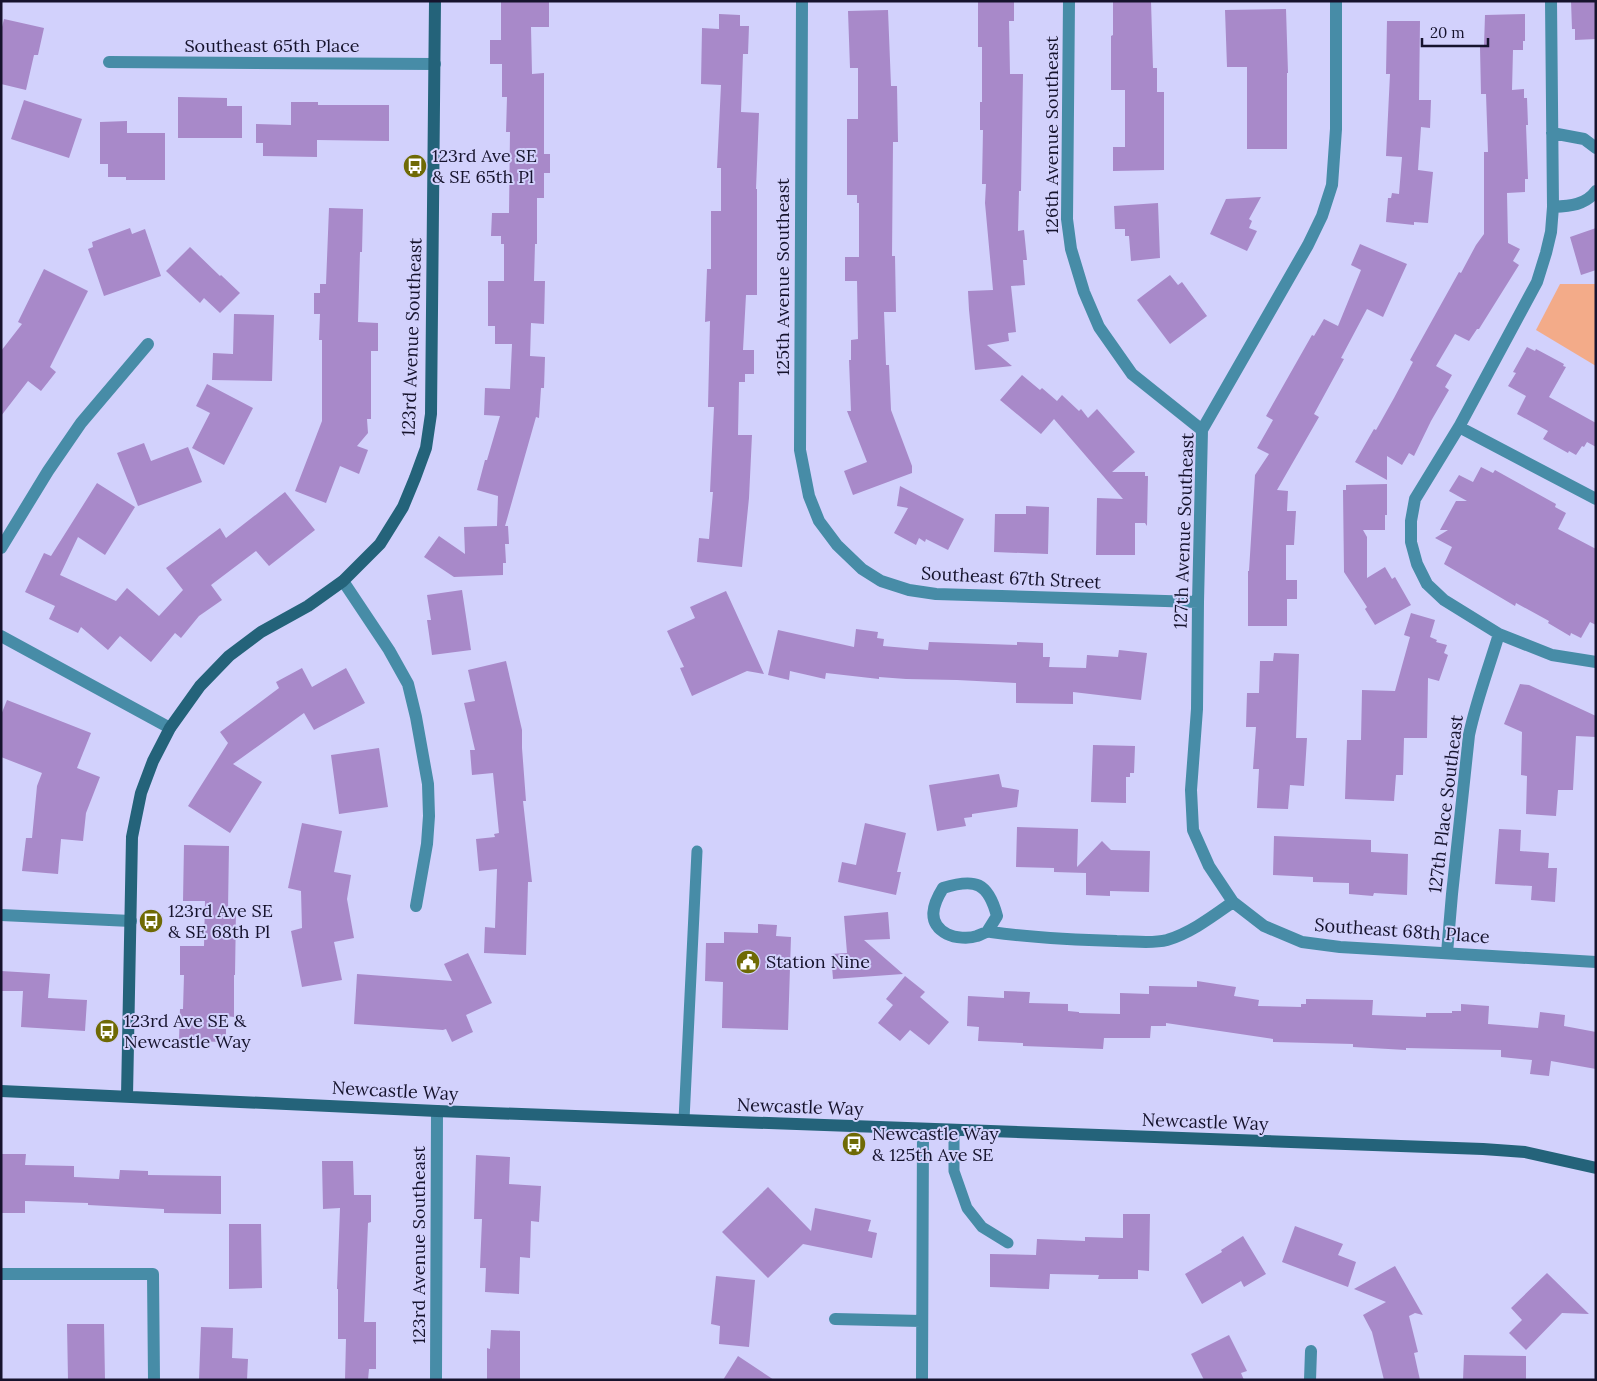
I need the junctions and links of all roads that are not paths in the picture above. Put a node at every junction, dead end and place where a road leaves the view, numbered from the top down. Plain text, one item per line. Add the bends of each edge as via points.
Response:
1 (436, 1) edge
2 (802, 1) edge
3 (1069, 1) edge
4 (1336, 1) edge
5 (1551, 1) edge
6 (109, 62) dead end
7 (435, 64) junction
8 (1552, 133) junction
9 (1596, 148) edge
10 (1596, 190) edge
11 (1554, 207) junction
12 (148, 344) dead end
13 (1459, 427) junction
14 (1202, 430) junction
15 (1596, 499) edge
16 (837, 545) joint
17 (1, 548) edge
18 (343, 581) junction
19 (1198, 602) junction
20 (1499, 634) junction
21 (1, 636) edge
22 (1596, 662) edge
23 (170, 728) junction
24 (697, 852) dead end
25 (1233, 902) junction
26 (416, 906) dead end
27 (1, 915) edge
28 (131, 920) junction
29 (987, 932) junction
30 (1447, 953) junction
31 (1596, 962) edge
32 (1, 1091) edge
33 (127, 1096) junction
34 (437, 1111) junction
35 (684, 1120) junction
36 (923, 1129) junction
37 (954, 1130) junction
38 (1596, 1168) edge
39 (1008, 1243) dead end
40 (1, 1274) edge
41 (835, 1319) dead end
42 (921, 1322) junction
43 (1312, 1351) dead end
44 (154, 1380) edge
45 (436, 1380) edge
46 (922, 1380) edge
47 (1310, 1380) edge

1 - 7 main road, 123rd Avenue Southeast
2 - 16 street, 125th Avenue Southeast via 800,450 818,522
3 - 14 street, 126th Avenue Southeast via 1066,219 1084,292 1099,327 1132,374
4 - 14 street, 127th Avenue Southeast via 1336,155 1332,185 1308,245
5 - 8 street
6 - 7 street, Southeast 65th Place
7 - 18 main road, 123rd Avenue Southeast via 431,414 426,448 403,507 380,544
8 - 9 street via 1584,139
8 - 11 street
10 - 11 street via 1591,197 1574,206
11 - 13 street via 1551,232 1537,282
12 - 17 street via 81,423
13 - 15 street
13 - 20 street via 1415,499 1411,542 1427,584 1444,600
14 - 19 street, 127th Avenue Southeast
16 - 19 street, Southeast 67th Street via 862,569 881,581 909,590 936,594
18 - 23 main road, 123rd Avenue Southeast via 229,656 200,686
18 - 26 street via 408,684 416,716 430,816
19 - 25 street, 127th Avenue Southeast via 1197,709 1191,790 1193,830 1209,866
20 - 22 street via 1552,655
20 - 30 street, 127th Place Southeast via 1469,735
21 - 23 street
23 - 28 main road, 123rd Avenue Southeast via 141,793 132,837
24 - 35 lane
25 - 29 street via 1193,929 1166,940 1051,939
25 - 30 street, Southeast 68th Place via 1264,926 1302,942
27 - 28 street
28 - 33 main road, 123rd Avenue Southeast
29 - 29 street via 997,916 987,892 975,884 959,883 943,888 933,914 937,925 947,934 962,938
30 - 31 street, Southeast 68th Place
32 - 33 main road, Newcastle Way
33 - 34 main road, Newcastle Way
34 - 35 main road, Newcastle Way
34 - 45 street, 123rd Avenue Southeast
35 - 36 main road, Newcastle Way
36 - 37 main road, Newcastle Way
36 - 42 street
37 - 38 main road, Newcastle Way via 1483,1148 1525,1152
37 - 39 lane via 954,1171 967,1208 982,1226
40 - 44 street via 154,1274
41 - 42 street
42 - 46 street
43 - 47 street

